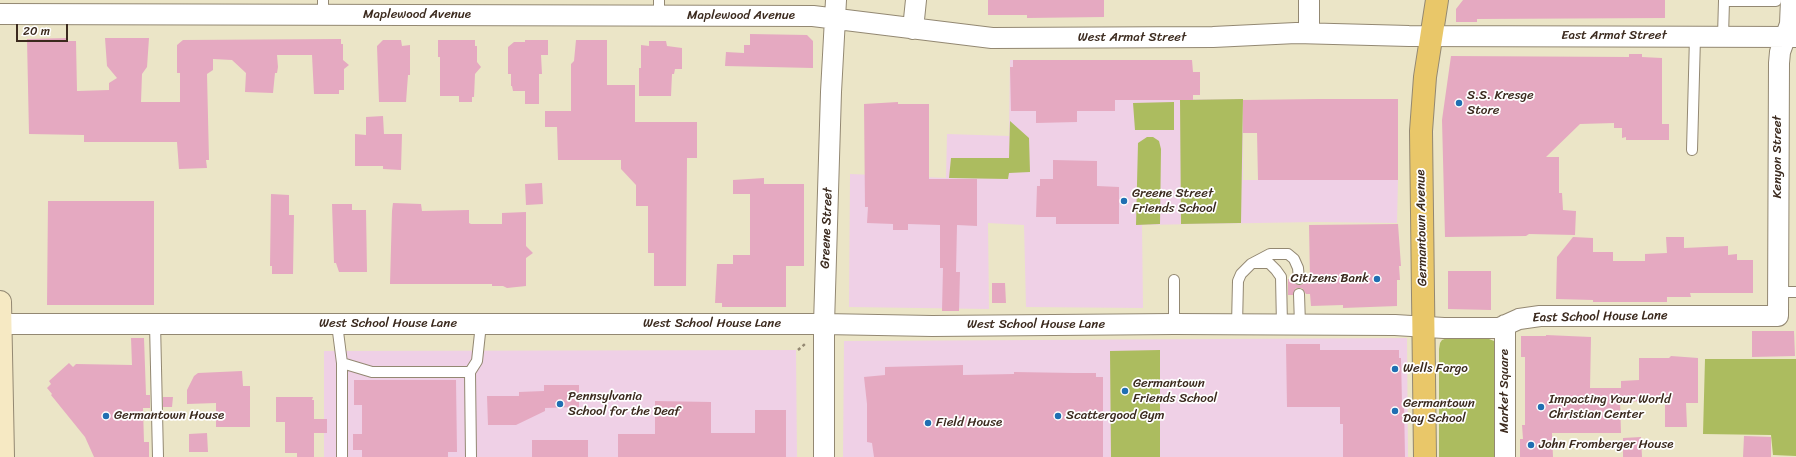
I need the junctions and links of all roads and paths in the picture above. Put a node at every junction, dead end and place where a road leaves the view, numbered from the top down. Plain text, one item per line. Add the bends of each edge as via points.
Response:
1 (916, 0) edge
2 (1309, 0) edge
3 (1437, 0) edge
4 (1784, 0) edge
5 (323, 8) edge
6 (659, 8) edge
7 (835, 9) edge
8 (0, 14) edge
9 (913, 29) junction
10 (1309, 33) junction
11 (1695, 36) junction
12 (1723, 36) junction
13 (1431, 37) junction
14 (1790, 37) edge
15 (1692, 150) dead end
16 (1251, 264) junction
17 (1299, 279) dead end
18 (1174, 280) dead end
19 (1787, 292) edge
20 (1299, 294) dead end
21 (0, 302) edge
22 (1778, 316) joint
23 (155, 323) junction
24 (0, 324) edge
25 (337, 324) junction
26 (481, 324) junction
27 (824, 324) junction
28 (1174, 324) junction
29 (1237, 325) junction
30 (1291, 325) junction
31 (1505, 325) junction
32 (1423, 326) junction
33 (803, 347) dead end
34 (798, 350) dead end
35 (342, 363) junction
36 (470, 372) junction
37 (3, 457) edge
38 (158, 457) edge
39 (342, 457) edge
40 (471, 457) edge
41 (824, 457) edge
42 (1425, 457) edge
43 (1505, 457) edge

1 - 9 street
2 - 10 street
3 - 13 main road, Germantown Avenue
4 - 12 lane via 1724,1
4 - 14 street, Kenyon Street via 1790,24
5 - 6 street, Maplewood Avenue
5 - 8 street, Maplewood Avenue
6 - 7 street, Maplewood Avenue via 813,16
7 - 9 street, West Armat Street
7 - 27 street, Greene Street
9 - 10 street, West Armat Street via 992,38 1213,38
10 - 13 street, West Armat Street
11 - 12 street, East Armat Street
11 - 13 street, East Armat Street
11 - 15 lane
12 - 14 street, East Armat Street
13 - 32 main road, Germantown Avenue via 1421,131
14 - 19 street, Kenyon Street via 1779,64
16 - 17 lane via 1270,254 1288,254 1298,268
16 - 29 lane via 1241,274 1238,282
16 - 30 lane via 1269,263 1281,277
18 - 28 lane
19 - 22 street, Kenyon Street
20 - 30 lane
21 - 24 main road
22 - 31 street, East School House Lane via 1540,316 1519,319
23 - 24 street, West School House Lane
23 - 25 street, West School House Lane
23 - 38 lane
24 - 37 main road
25 - 26 street, West School House Lane
25 - 35 lane
26 - 27 street, West School House Lane
26 - 36 lane via 476,361
27 - 28 street, West School House Lane
27 - 41 street, Greene Street
28 - 29 street, West School House Lane
29 - 30 street, West School House Lane
30 - 32 street, West School House Lane
31 - 32 street, East School House Lane via 1499,328
31 - 43 street, Market Square
32 - 42 main road, Germantown Avenue
33 - 34 path
35 - 36 lane via 372,372
35 - 39 lane
36 - 40 lane

